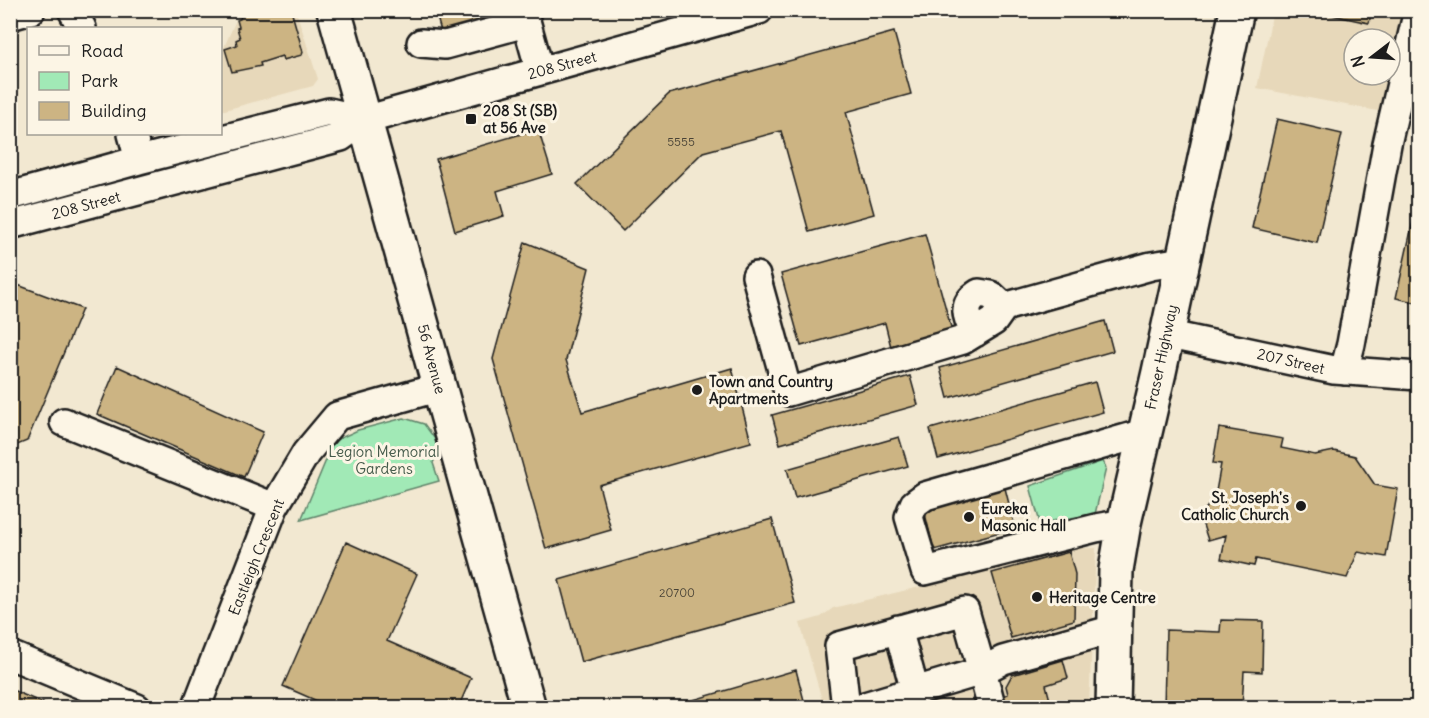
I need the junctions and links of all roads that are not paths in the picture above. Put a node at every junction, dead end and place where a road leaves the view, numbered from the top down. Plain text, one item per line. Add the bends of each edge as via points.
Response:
1 (31, 10) edge
2 (72, 10) edge
3 (334, 10) edge
4 (759, 10) edge
5 (1237, 10) edge
6 (1418, 10) edge
7 (10, 16) edge
8 (524, 17) edge
9 (81, 27) edge
10 (421, 43) dead end
11 (540, 71) junction
12 (365, 120) junction
13 (132, 135) edge
14 (139, 160) junction
15 (10, 195) edge
16 (10, 225) edge
17 (1183, 261) junction
18 (756, 276) dead end
19 (1165, 334) junction
20 (1344, 371) junction
21 (1419, 376) edge
22 (440, 387) junction
23 (64, 422) dead end
24 (1144, 433) junction
25 (274, 507) junction
26 (1124, 523) junction
27 (898, 629) junction
28 (1114, 629) junction
29 (10, 655) edge
30 (982, 671) junction
31 (915, 691) junction
32 (136, 708) edge
33 (196, 708) edge
34 (529, 708) edge
35 (846, 708) edge
36 (858, 708) edge
37 (992, 708) edge
38 (1113, 708) edge

1 - 7 street
2 - 9 street
3 - 12 main road, 56 Avenue
4 - 11 street, 208 Street
5 - 17 main road, Fraser Highway
6 - 20 street via 1387,144
8 - 10 street via 445,45
8 - 11 street
11 - 12 street, 208 Street
12 - 14 street, 208 Street via 329,112
12 - 16 street, 208 Street via 341,137
12 - 22 main road, 56 Avenue
13 - 14 street
14 - 15 street, 208 Street
17 - 18 street via 1151,266 1004,307 994,321 963,340 788,392
17 - 19 main road, Fraser Highway
19 - 20 street, 207 Street
19 - 24 main road, Fraser Highway
20 - 21 street, 207 Street
22 - 25 street, Eastleigh Crescent via 337,416 306,453
22 - 34 main road, 56 Avenue
23 - 25 street
24 - 26 main road, Fraser Highway
24 - 26 street via 925,496 914,504 909,517 926,570
25 - 33 street, Eastleigh Crescent
26 - 28 main road, Fraser Highway via 1116,570
27 - 30 street via 965,611
27 - 31 street
27 - 35 street via 839,645
28 - 30 street via 1003,660
28 - 38 main road, Fraser Highway
29 - 32 street
30 - 31 street
30 - 37 street
31 - 36 street

